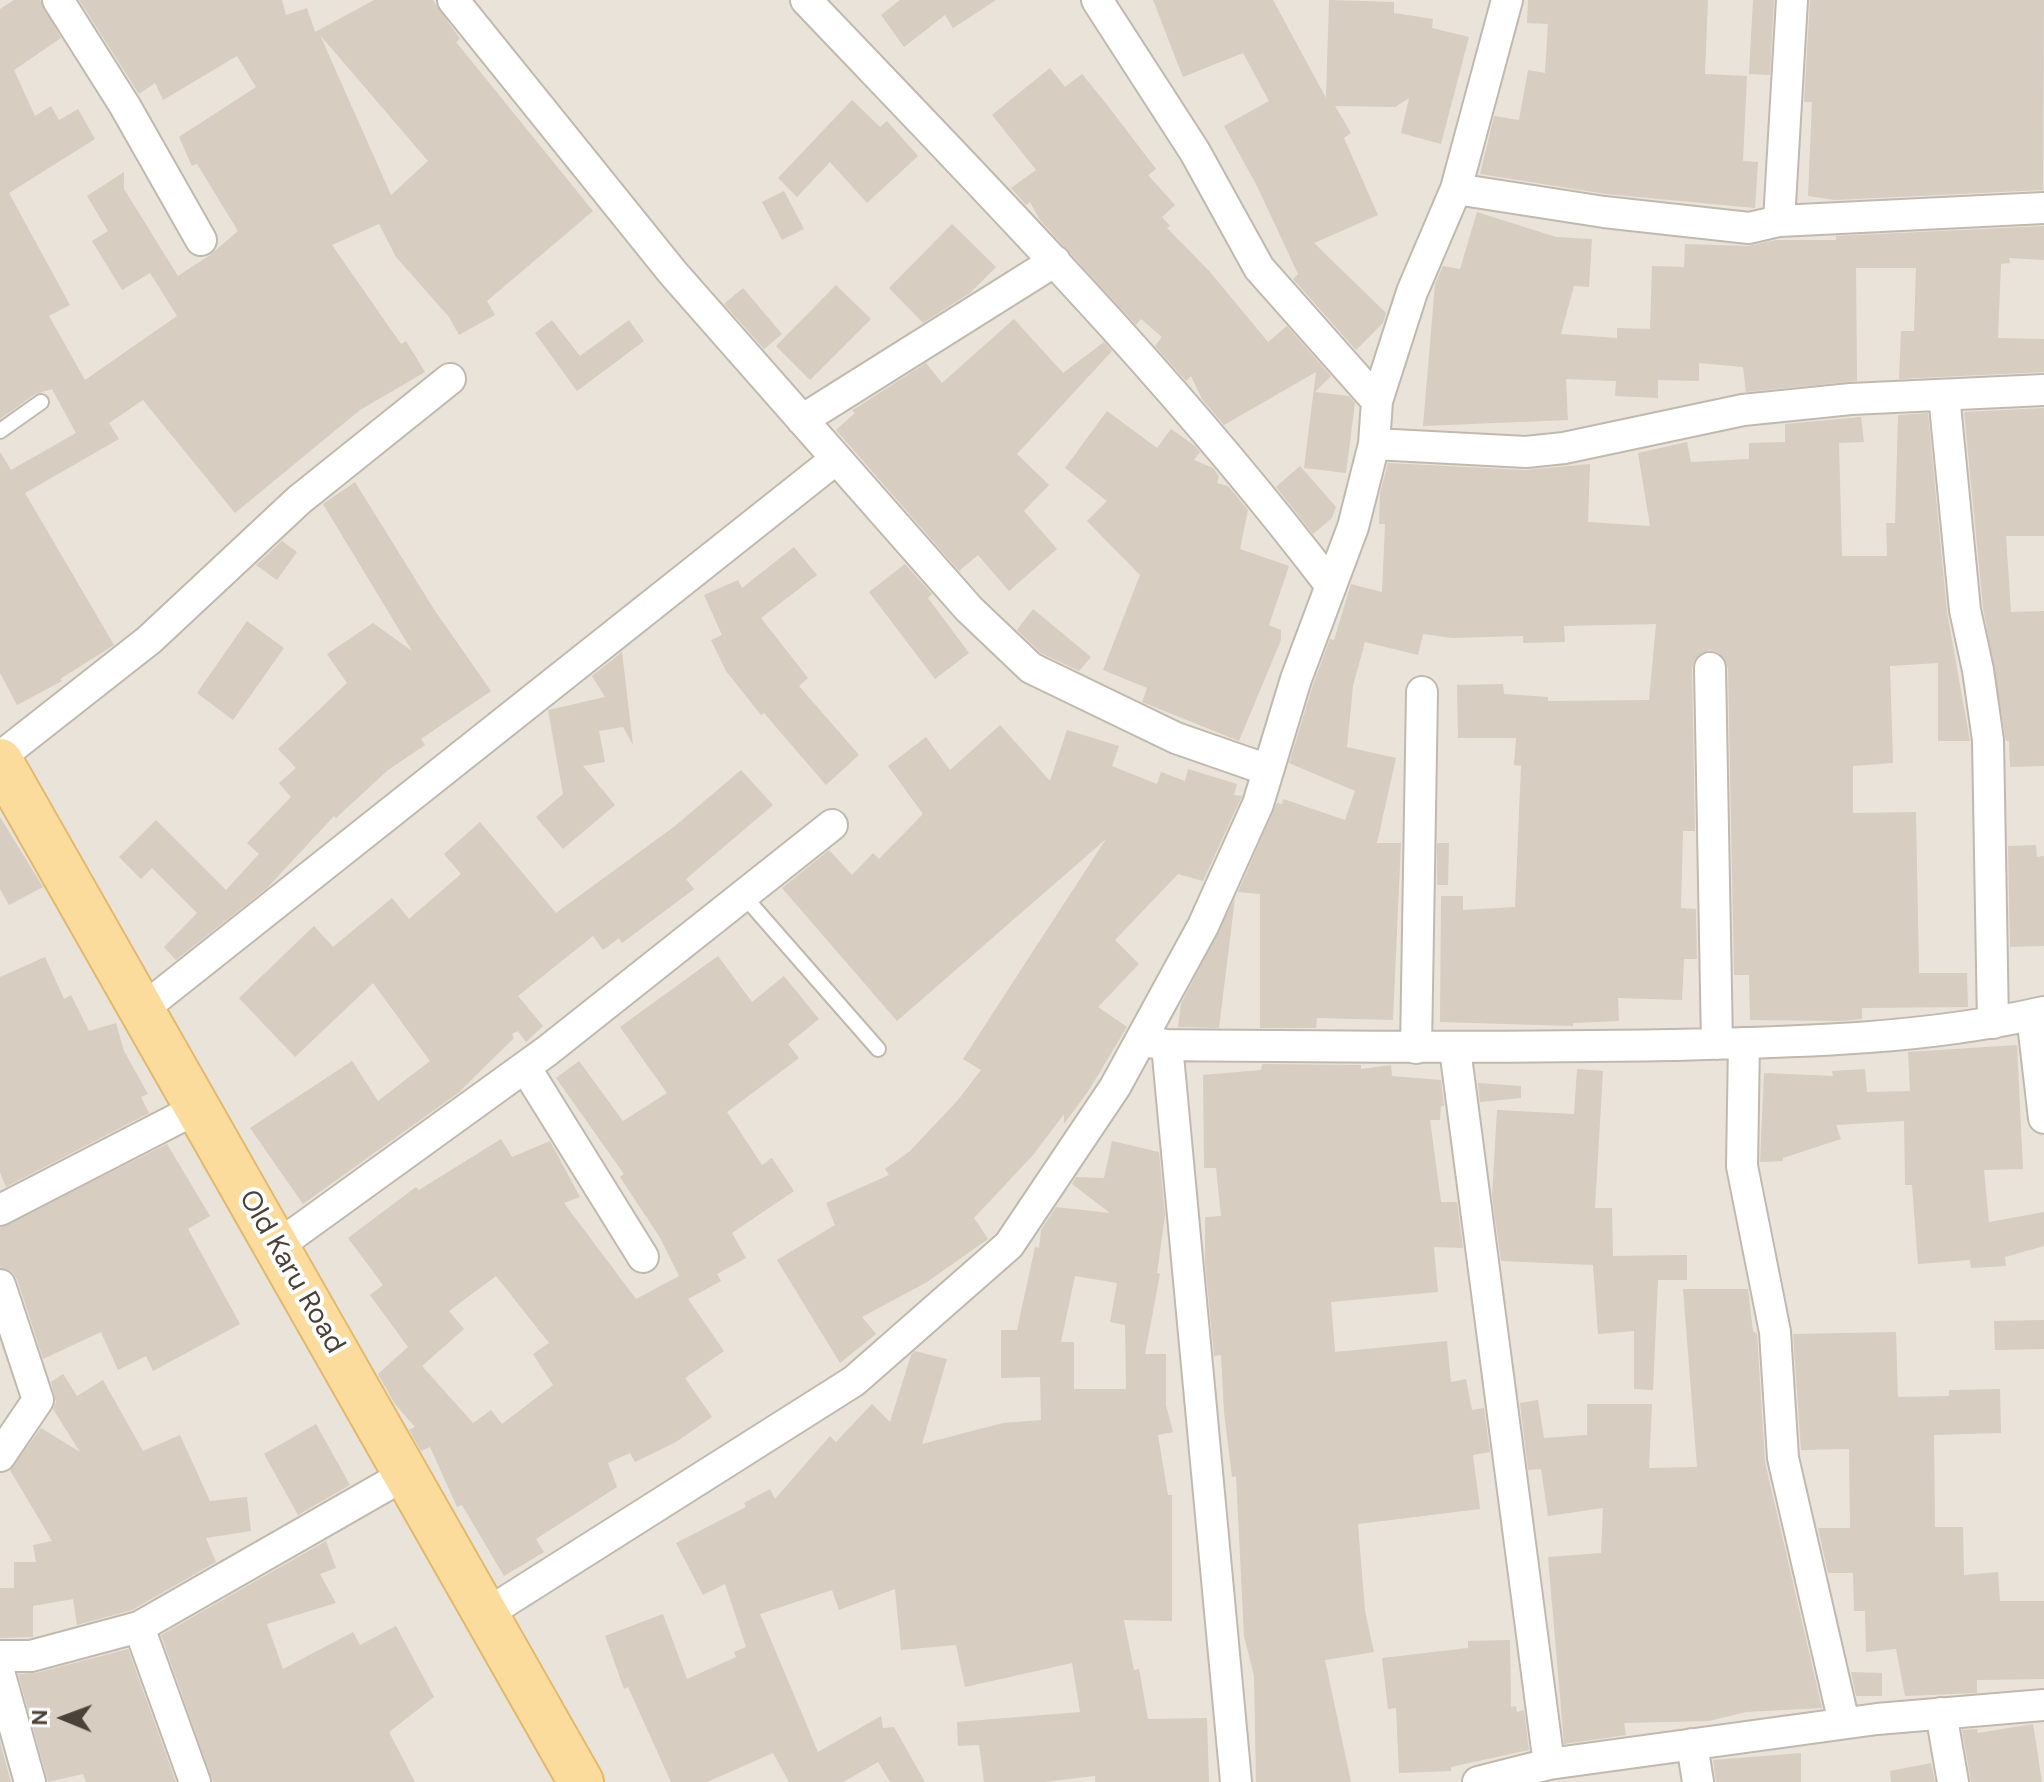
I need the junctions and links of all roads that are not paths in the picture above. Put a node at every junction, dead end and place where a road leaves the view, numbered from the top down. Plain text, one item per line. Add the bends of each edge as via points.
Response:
1 (58, 0) edge
2 (453, 0) edge
3 (806, 0) edge
4 (1097, 0) edge
5 (1507, 0) edge
6 (1792, 0) edge
7 (1456, 189) junction
8 (2044, 208) edge
9 (1779, 221) junction
10 (201, 240) dead end
11 (1055, 261) junction
12 (450, 379) dead end
13 (2044, 390) edge
14 (1944, 395) junction
15 (1377, 401) junction
16 (41, 402) dead end
17 (802, 420) junction
18 (0, 431) edge
19 (1374, 444) junction
20 (836, 459) junction
21 (1331, 586) junction
22 (1710, 668) dead end
23 (1422, 692) dead end
24 (0, 759) edge
25 (1268, 770) junction
26 (832, 825) dead end
27 (743, 895) junction
28 (139, 1012) junction
29 (2038, 1013) edge
30 (1993, 1023) junction
31 (1154, 1043) junction
32 (1731, 1043) junction
33 (1416, 1048) junction
34 (878, 1049) dead end
35 (1455, 1049) junction
36 (525, 1067) junction
37 (196, 1109) junction
38 (2044, 1118) edge
39 (0, 1210) edge
40 (276, 1247) junction
41 (643, 1257) dead end
42 (0, 1285) edge
43 (0, 1359) edge
44 (29, 1367) junction
45 (0, 1456) edge
46 (408, 1473) junction
47 (486, 1614) junction
48 (139, 1627) junction
49 (0, 1656) edge
50 (0, 1675) edge
51 (2044, 1705) edge
52 (1941, 1713) junction
53 (1844, 1723) junction
54 (1692, 1744) junction
55 (1549, 1764) junction
56 (30, 1782) edge
57 (195, 1782) edge
58 (581, 1782) edge
59 (1236, 1782) edge
60 (1478, 1782) edge
61 (1698, 1782) edge
62 (1953, 1782) edge

1 - 10 street
2 - 17 street via 673,273
3 - 11 street
4 - 15 street via 1195,152 1259,268
5 - 7 street
6 - 9 street
7 - 9 street via 1749,228
7 - 15 street via 1412,292
8 - 9 street
11 - 17 street
11 - 21 street via 1258,489
12 - 24 street via 299,500 149,640
13 - 14 street
14 - 19 street via 1743,410 1526,452
14 - 30 street via 1965,610 1988,740
15 - 19 street
16 - 18 lane
17 - 20 street
19 - 21 street
20 - 25 street via 969,609 1031,668 1176,738
20 - 28 street
21 - 25 street
22 - 32 street
23 - 33 street
24 - 28 main road, Old Karu Road
25 - 31 street
26 - 27 street
27 - 34 lane
27 - 36 street
28 - 37 main road, Old Karu Road
29 - 30 street
29 - 38 street
30 - 32 street via 1854,1040
31 - 33 street
31 - 47 street via 1115,1087 1009,1245 854,1381
31 - 59 street
32 - 35 street
32 - 53 street via 1742,1166 1775,1332 1783,1458
33 - 35 street
35 - 55 street
36 - 40 street
36 - 41 street
37 - 39 street
37 - 40 main road, Old Karu Road
40 - 46 main road, Old Karu Road
42 - 44 street
43 - 44 street
44 - 45 street via 38,1400
46 - 47 main road, Old Karu Road
46 - 48 street
47 - 58 main road, Old Karu Road
48 - 49 street via 31,1656
48 - 57 street
50 - 56 street
51 - 52 street
52 - 53 street
52 - 62 street
53 - 54 street
54 - 55 street
54 - 61 street
55 - 60 street

